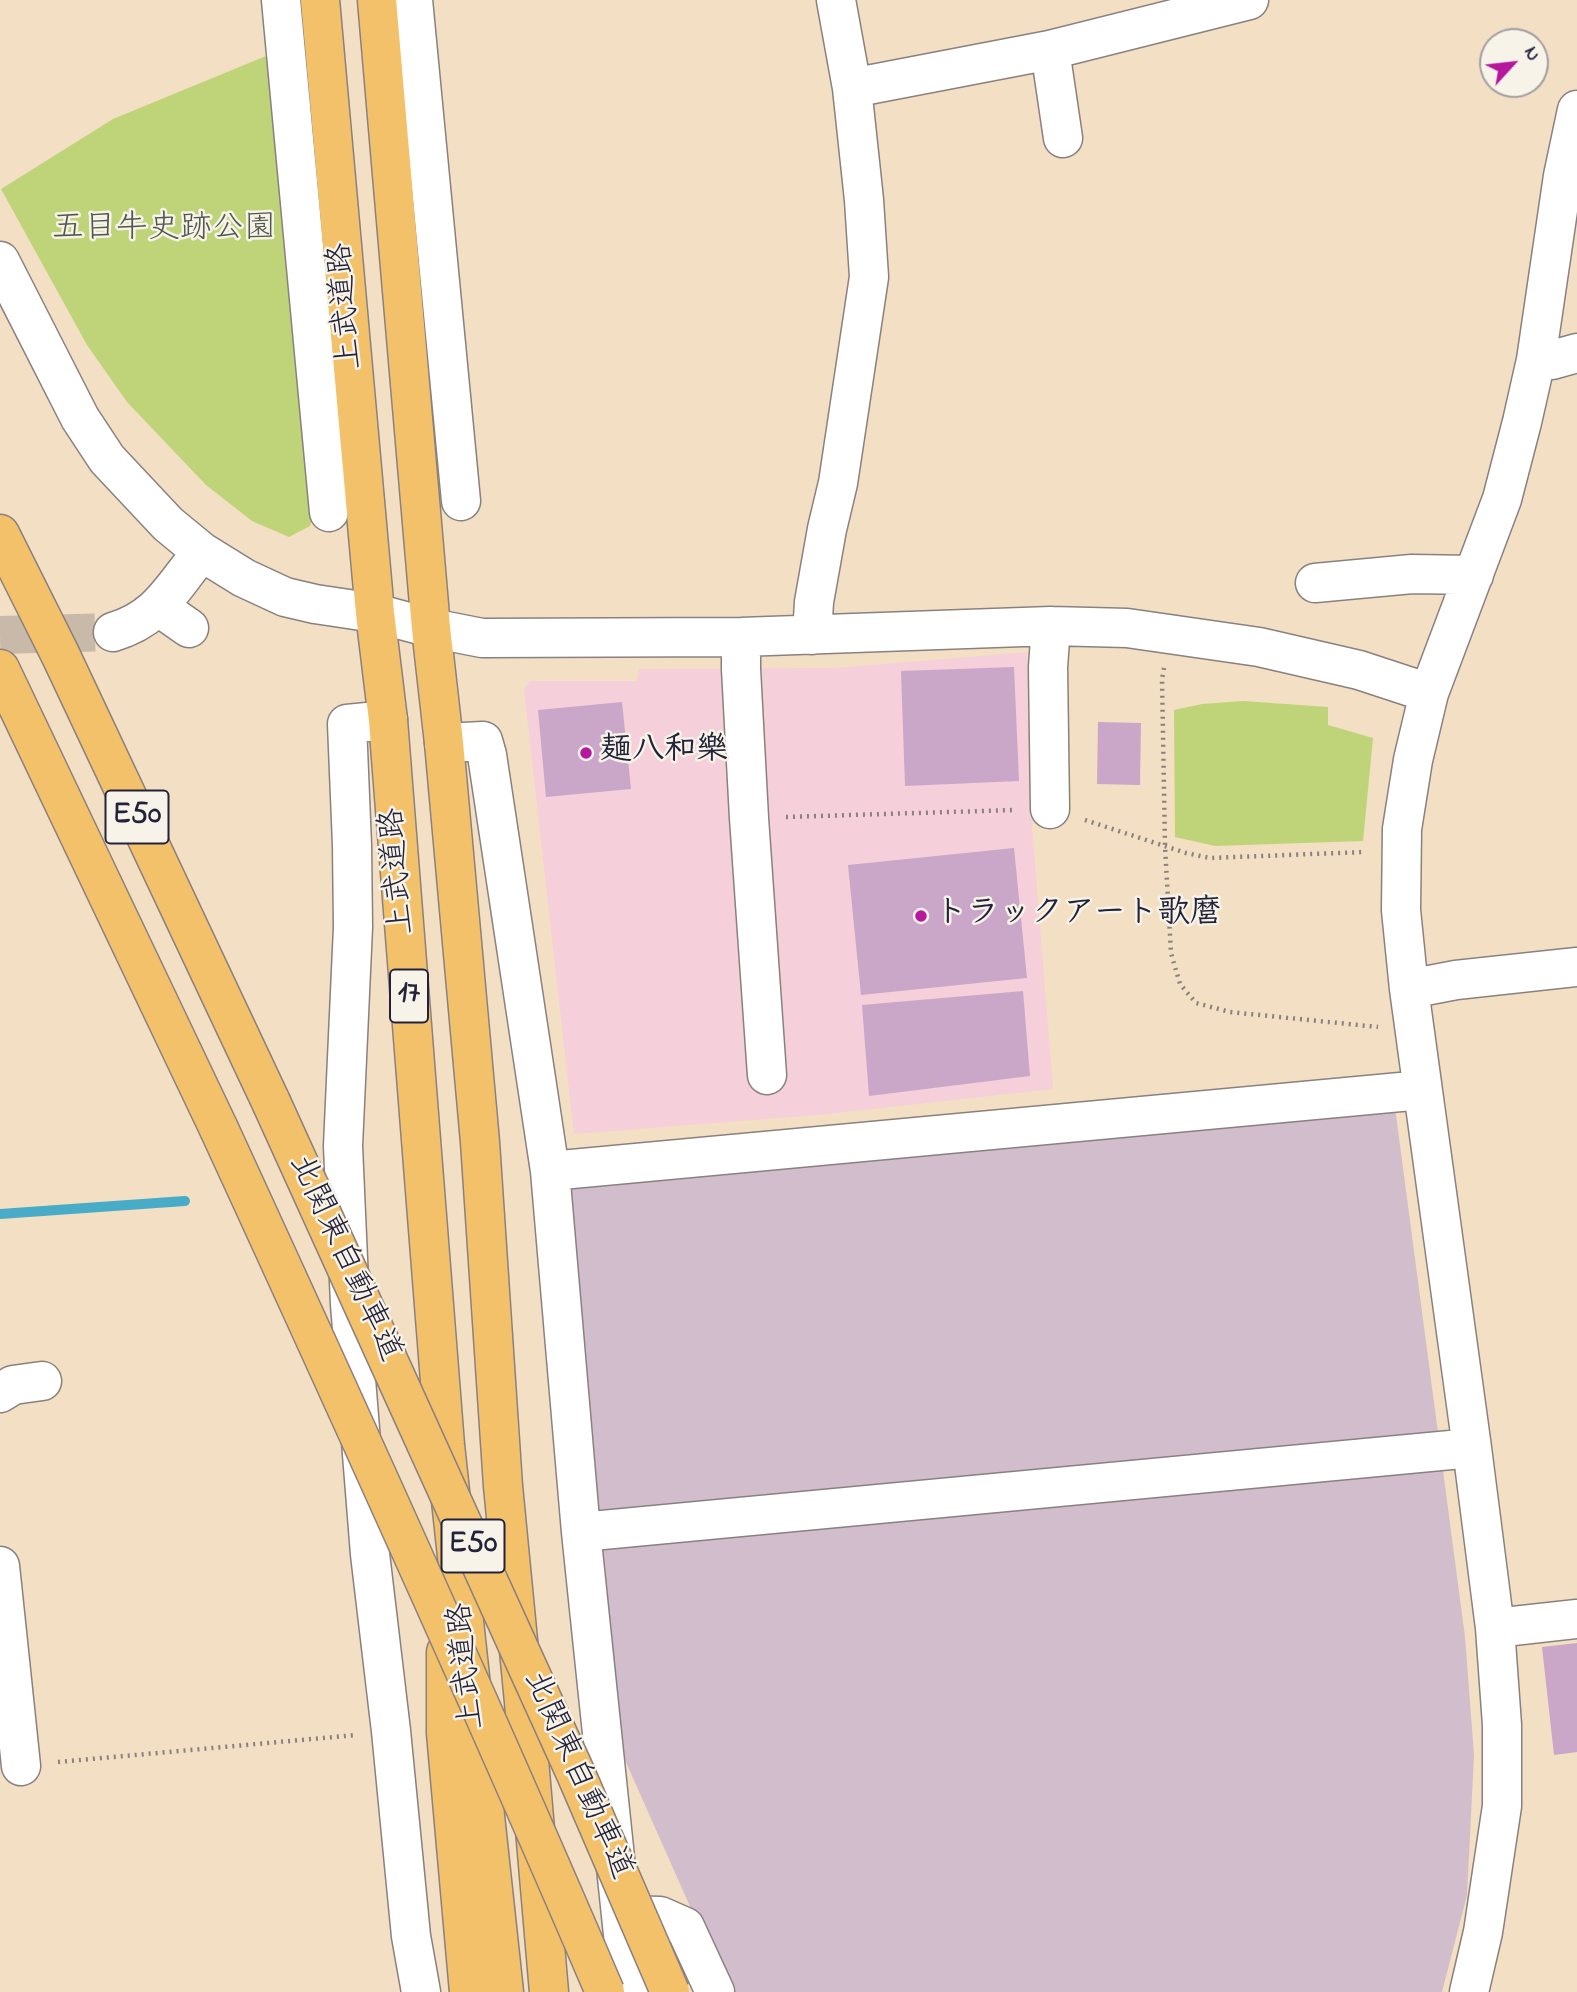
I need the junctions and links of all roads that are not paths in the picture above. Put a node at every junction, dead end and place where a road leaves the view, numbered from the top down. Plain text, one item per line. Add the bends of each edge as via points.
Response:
1 (281, 0) edge
2 (320, 0) edge
3 (377, 0) edge
4 (413, 0) edge
5 (836, 0) edge
6 (1249, 0) edge
7 (1050, 50) junction
8 (852, 88) junction
9 (1577, 110) edge
10 (405, 111) junction
11 (1063, 138) dead end
12 (344, 259) junction
13 (0, 261) edge
14 (306, 261) junction
15 (1577, 353) edge
16 (1536, 360) junction
17 (461, 501) dead end
18 (329, 512) dead end
19 (0, 534) edge
20 (202, 552) junction
21 (1474, 575) junction
22 (1315, 583) dead end
23 (375, 613) junction
24 (1051, 626) junction
25 (430, 628) junction
26 (113, 632) tunnel mouth
27 (812, 635) junction
28 (741, 637) junction
29 (0, 669) edge
30 (1429, 693) junction
31 (388, 720) junction
32 (444, 743) junction
33 (1050, 809) dead end
34 (1577, 968) edge
35 (1411, 1007) junction
36 (767, 1075) dead end
37 (1422, 1090) junction
38 (550, 1171) junction
39 (42, 1381) dead end
40 (0, 1393) edge
41 (445, 1444) junction
42 (1472, 1448) junction
43 (581, 1532) junction
44 (0, 1566) edge
45 (1577, 1619) edge
46 (1495, 1628) junction
47 (524, 1702) junction
48 (21, 1766) road end
49 (622, 1915) junction
50 (421, 1992) edge
51 (469, 1992) edge
52 (504, 1992) edge
53 (549, 1992) edge
54 (585, 1992) edge
55 (605, 1992) edge
56 (629, 1992) edge
57 (670, 1992) edge
58 (715, 1992) edge
59 (1469, 1992) edge

1 - 14 street
2 - 12 highway, 上武道路 / 17
3 - 10 highway, 上武道路 / 17
4 - 10 street
5 - 8 street
6 - 7 street
7 - 8 street
7 - 11 street
8 - 27 street via 869,277
9 - 16 street
10 - 17 street
10 - 25 highway, 上武道路 / 17
12 - 14 street
12 - 23 highway, 上武道路 / 17
13 - 20 street via 80,418 107,459 160,516
14 - 18 street
15 - 16 street
16 - 21 street via 1502,499
19 - 57 highway, 北関東自動車道 / E50, bridge via 271,1102
20 - 23 street via 285,597
20 - 26 street via 174,618
21 - 22 street via 1412,573
21 - 30 street
23 - 25 street
23 - 31 highway, 上武道路 / 17
24 - 27 street
24 - 30 street via 1127,628 1259,647 1359,670
24 - 33 street
25 - 28 street via 482,638
25 - 32 highway, 上武道路 / 17
27 - 28 street
28 - 36 street
29 - 55 highway, 北関東自動車道 / E50, bridge via 373,1464
30 - 35 street via 1402,829 1401,910
31 - 41 highway, 上武道路 / 17
31 - 50 street via 347,724 353,927 343,1146 369,1540 411,1936
32 - 38 street via 483,741 487,755
32 - 47 highway, 上武道路 / 17
34 - 35 street via 1456,980
35 - 37 street
37 - 38 street
37 - 42 street
38 - 43 street
39 - 40 street via 13,1385
41 - 51 highway via 446,1733
41 - 52 highway, 上武道路 / 17
42 - 43 street
42 - 46 street
43 - 49 street
44 - 48 street
45 - 46 street
46 - 59 street via 1502,1806
47 - 53 highway, 上武道路 / 17
47 - 54 highway via 569,1869
49 - 56 street
49 - 58 street via 660,1916 685,1927

